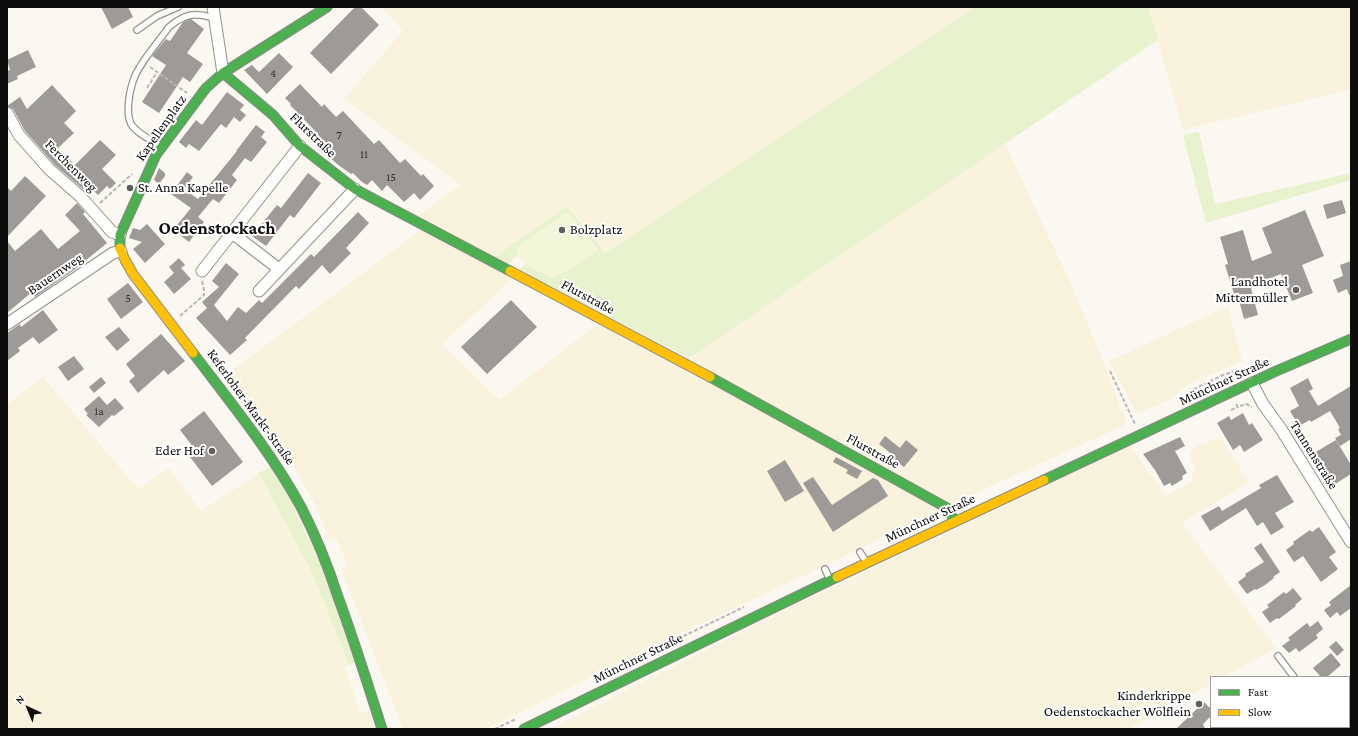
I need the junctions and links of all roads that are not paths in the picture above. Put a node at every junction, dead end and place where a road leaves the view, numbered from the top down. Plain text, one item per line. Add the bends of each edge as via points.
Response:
1 (178, 7) edge
2 (326, 7) edge
3 (214, 12) edge
4 (137, 30) dead end
5 (224, 73) junction
6 (7, 113) edge
7 (162, 146) junction
8 (300, 146) junction
9 (355, 189) junction
10 (232, 233) junction
11 (120, 235) junction
12 (121, 251) junction
13 (279, 269) junction
14 (202, 271) road end
15 (259, 291) dead end
16 (7, 324) edge
17 (1351, 339) edge
18 (1252, 383) junction
19 (954, 521) junction
20 (1351, 542) edge
21 (860, 552) dead end
22 (866, 563) junction
23 (825, 569) dead end
24 (830, 580) junction
25 (1278, 656) dead end
26 (1293, 676) edge
27 (382, 729) edge
28 (524, 729) edge

1 - 4 lane via 157,16
2 - 5 street, Kapellenplatz
3 - 5 street
3 - 7 lane via 209,18 194,14 174,22 136,75 128,117 139,132
5 - 7 street, Kapellenplatz via 206,88
5 - 8 street, Flurstraße via 273,115
6 - 11 street, Ferchenweg via 19,135 49,169 80,196 112,232
7 - 11 street, Kapellenplatz via 152,162
8 - 9 street, Flurstraße
8 - 10 street
9 - 13 street
9 - 19 street, Flurstraße via 702,373 949,509
10 - 13 street
10 - 14 street
11 - 12 street, Kapellenplatz
12 - 16 street, Bauernweg via 113,253
12 - 27 street, Keferloher-Markt-Straße via 133,274 267,450 301,507 330,573
13 - 15 street
17 - 18 street, Münchner Straße
18 - 19 street, Münchner Straße
18 - 20 street, Tannenstraße
19 - 22 street, Münchner Straße
21 - 22 lane
22 - 24 street, Münchner Straße
23 - 24 lane
24 - 28 street, Münchner Straße
25 - 26 lane

